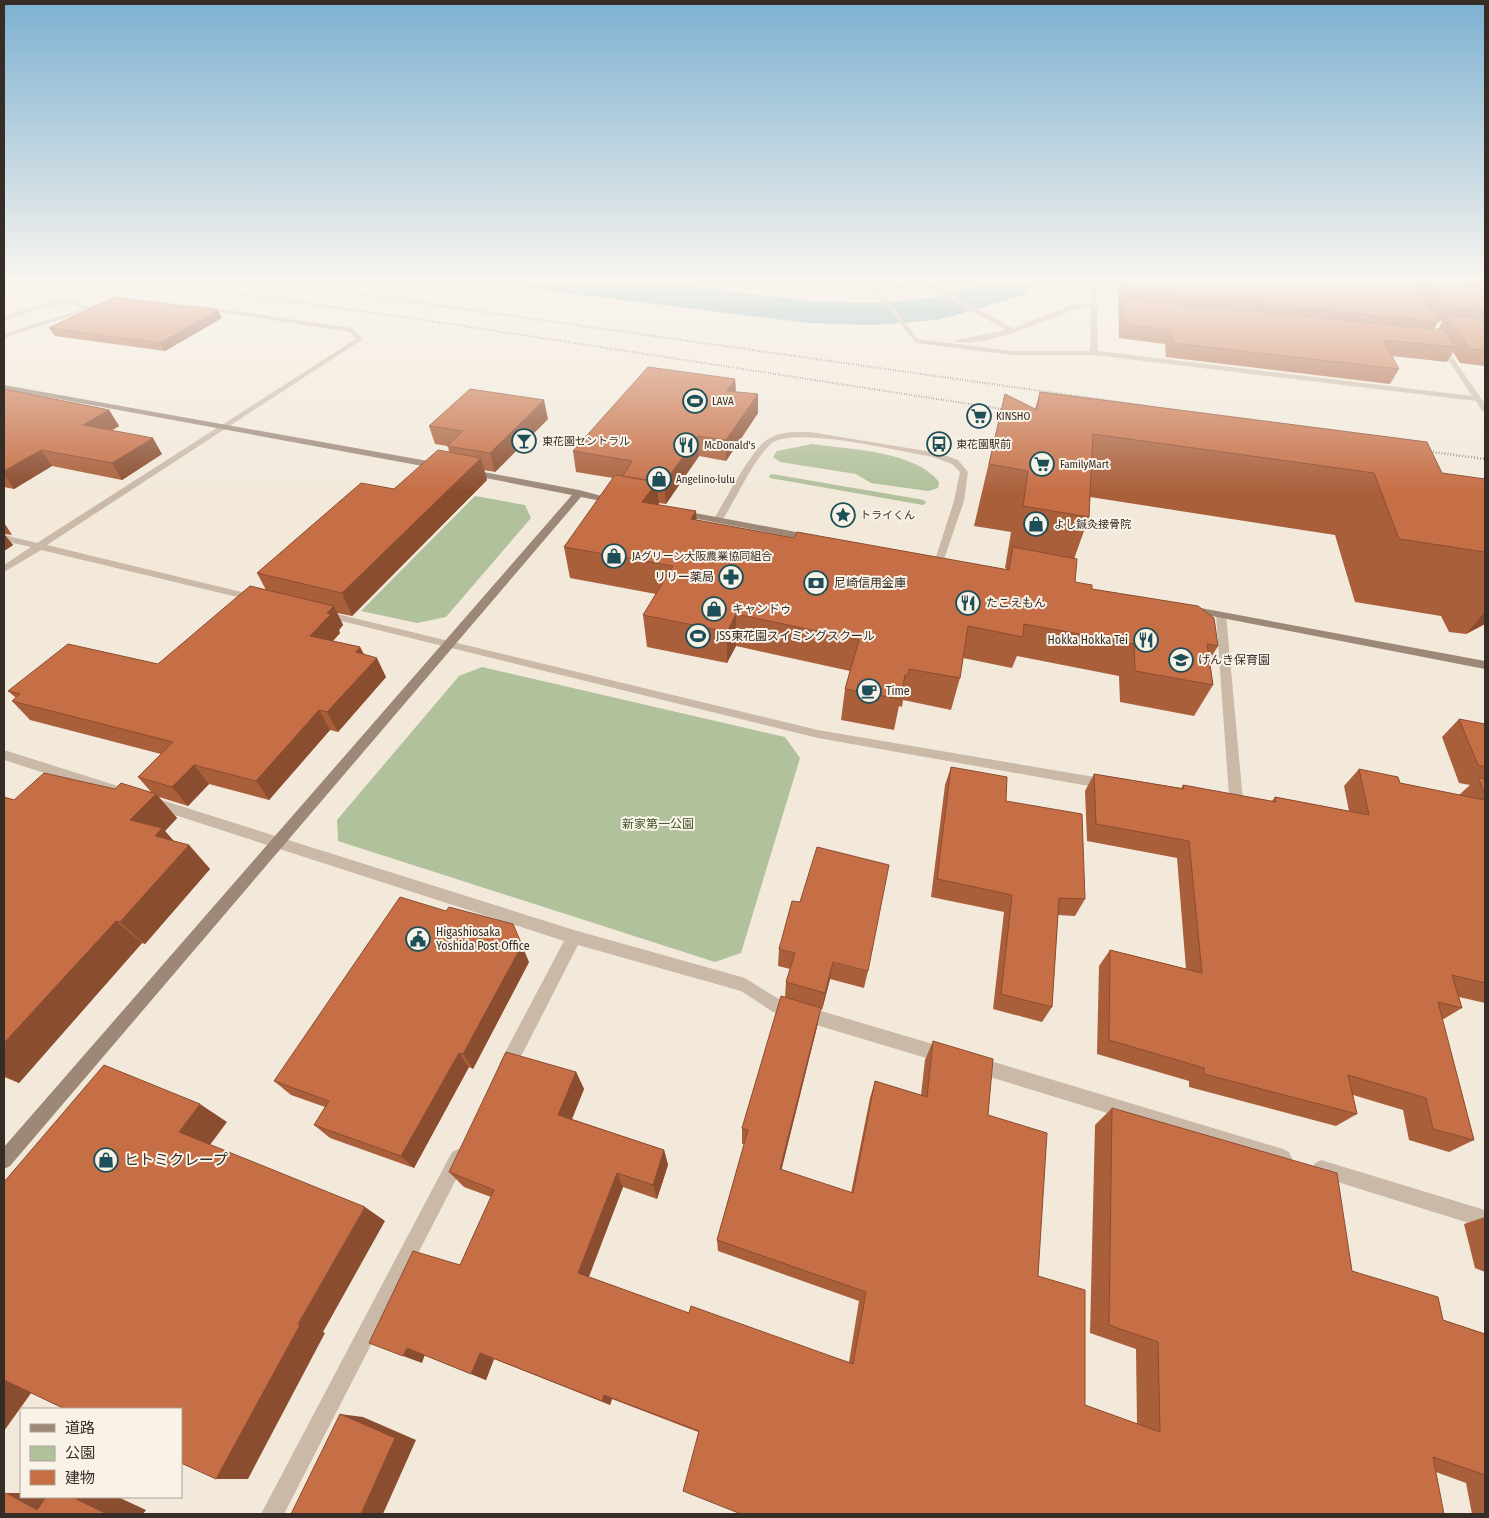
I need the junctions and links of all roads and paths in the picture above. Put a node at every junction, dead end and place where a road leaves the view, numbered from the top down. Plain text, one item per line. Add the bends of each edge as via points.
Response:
1 (343, 350) edge
2 (987, 350) edge
3 (1094, 350) edge
4 (1442, 350) edge
5 (1094, 353) junction
6 (4, 387) edge
7 (1478, 399) junction
8 (1485, 409) edge
9 (224, 427) junction
10 (444, 467) edge
11 (454, 469) edge
12 (579, 493) junction
13 (623, 502) edge
14 (671, 511) edge
15 (718, 520) junction
16 (4, 538) edge
17 (824, 540) edge
18 (39, 546) junction
19 (939, 562) edge
20 (4, 569) edge
21 (270, 601) edge
22 (1183, 608) edge
23 (309, 611) edge
24 (1221, 615) junction
25 (451, 644) junction
26 (1485, 665) edge
27 (4, 755) edge
28 (1120, 786) edge
29 (1217, 804) edge
30 (280, 842) junction
31 (574, 937) junction
32 (496, 1086) edge
33 (469, 1138) edge
34 (4, 1159) edge
35 (1485, 1219) edge
36 (272, 1514) edge

1 - 9 street
2 - 5 street
3 - 5 street
4 - 7 street
5 - 7 street
6 - 9 street
7 - 8 street
9 - 10 street
9 - 18 street
11 - 12 street
12 - 13 street
12 - 25 street
14 - 15 street
15 - 17 street
15 - 19 street via 760,451 770,442 785,436 810,434 935,455 955,462 964,472 959,501
16 - 18 street
18 - 20 street
18 - 21 street
22 - 24 street
23 - 25 street
24 - 26 street
24 - 29 street via 1236,801
25 - 28 street via 818,734
25 - 30 street
27 - 30 street
30 - 31 street
30 - 34 street
31 - 32 street
31 - 35 street via 745,985 773,1004
33 - 36 street

